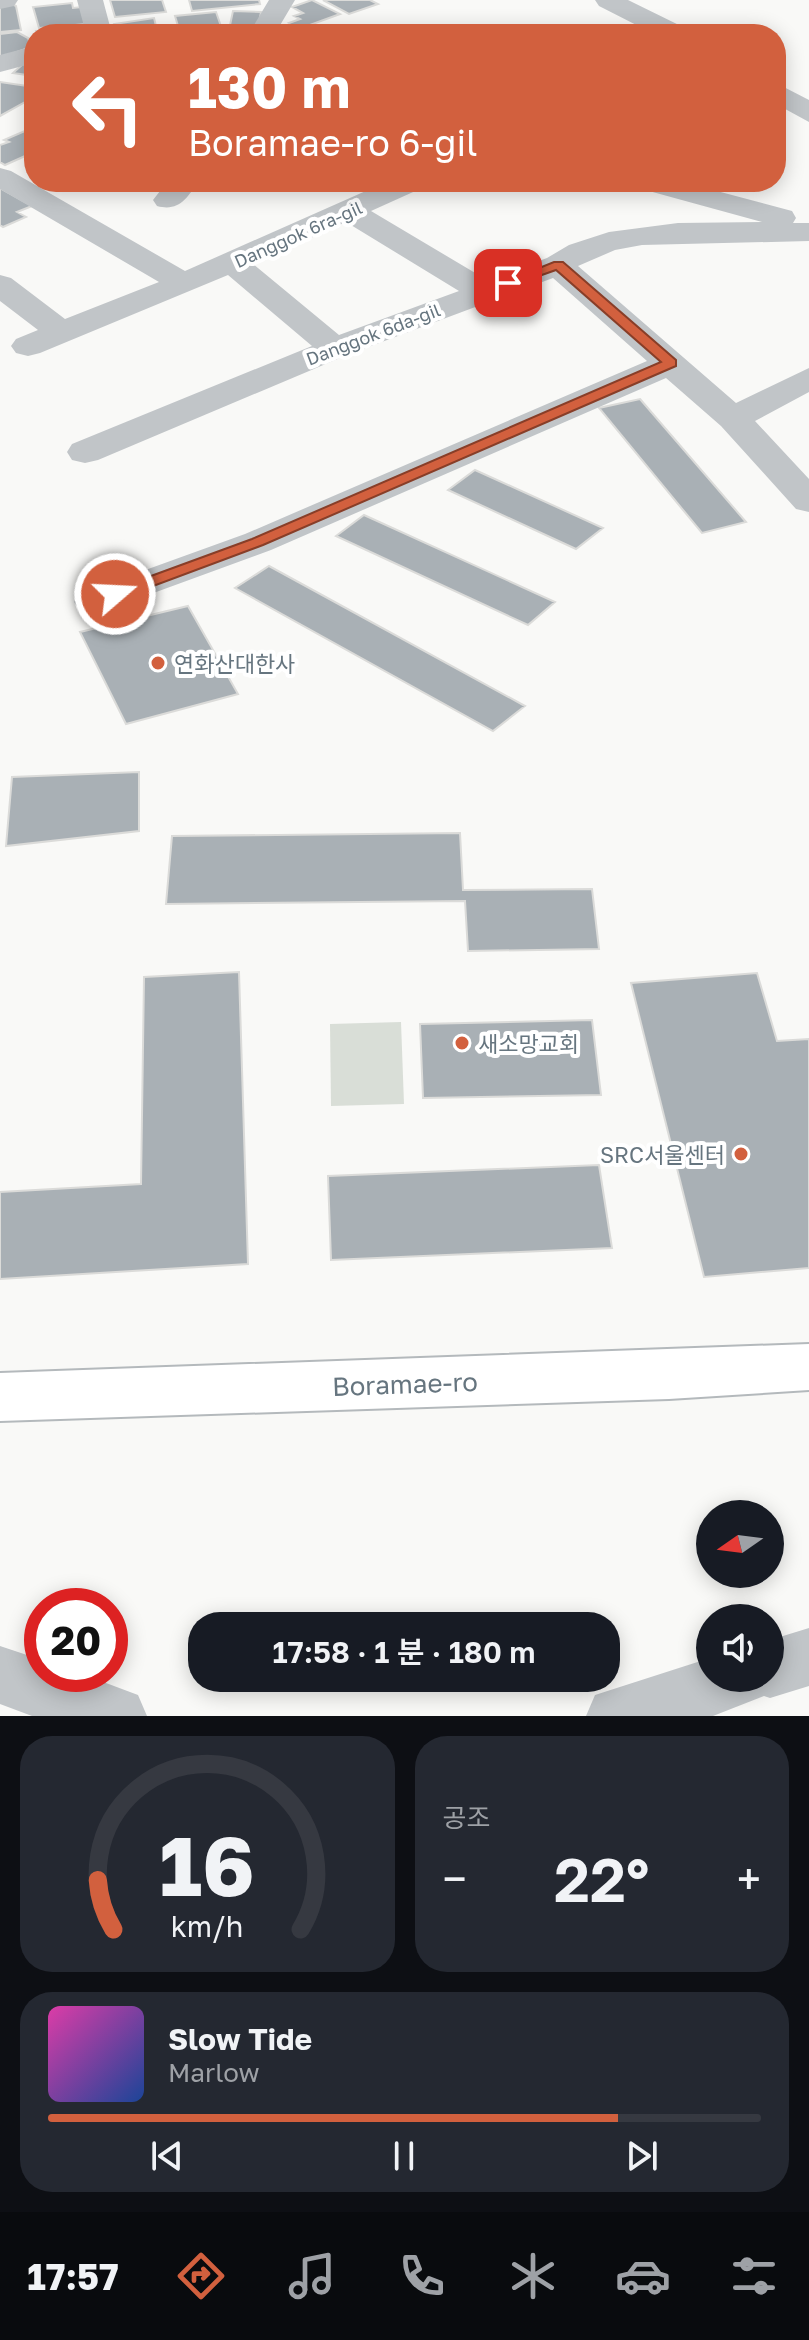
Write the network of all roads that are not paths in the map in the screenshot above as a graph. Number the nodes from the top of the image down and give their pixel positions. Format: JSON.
{"nodes":[{"id":1,"x":90,"y":0,"type":"edge"},
{"id":2,"x":283,"y":0,"type":"edge"},
{"id":3,"x":608,"y":0,"type":"edge"},
{"id":4,"x":96,"y":24,"type":"edge"},
{"id":5,"x":268,"y":24,"type":"edge"},
{"id":6,"x":655,"y":24,"type":"edge"},
{"id":7,"x":24,"y":57,"type":"edge"},
{"id":8,"x":0,"y":64,"type":"edge"},
{"id":9,"x":786,"y":98,"type":"edge"},
{"id":10,"x":809,"y":113,"type":"edge"},
{"id":11,"x":0,"y":177,"type":"edge"},
{"id":12,"x":24,"y":191,"type":"edge"},
{"id":13,"x":26,"y":192,"type":"edge"},
{"id":14,"x":391,"y":192,"type":"edge"},
{"id":15,"x":686,"y":192,"type":"edge"},
{"id":16,"x":350,"y":212,"type":"junction"},
{"id":17,"x":809,"y":225,"type":"edge"},
{"id":18,"x":809,"y":232,"type":"edge"},
{"id":19,"x":232,"y":263,"type":"junction"},
{"id":20,"x":558,"y":265,"type":"junction"},
{"id":21,"x":184,"y":283,"type":"junction"},
{"id":22,"x":0,"y":285,"type":"edge"},
{"id":23,"x":484,"y":292,"type":"junction"},
{"id":24,"x":62,"y":333,"type":"junction"},
{"id":25,"x":28,"y":346,"type":"dead end"},
{"id":26,"x":335,"y":348,"type":"junction"},
{"id":27,"x":671,"y":363,"type":"junction"},
{"id":28,"x":809,"y":378,"type":"edge"},
{"id":29,"x":733,"y":419,"type":"junction"},
{"id":30,"x":85,"y":452,"type":"dead end"},
{"id":31,"x":809,"y":501,"type":"edge"},
{"id":32,"x":93,"y":602,"type":"dead end"},
{"id":33,"x":809,"y":1367,"type":"edge"},
{"id":34,"x":0,"y":1397,"type":"edge"},
{"id":35,"x":809,"y":1657,"type":"edge"},
{"id":36,"x":784,"y":1665,"type":"edge"},
{"id":37,"x":0,"y":1675,"type":"edge"},
{"id":38,"x":696,"y":1692,"type":"edge"},
{"id":39,"x":116,"y":1716,"type":"edge"},
{"id":40,"x":617,"y":1716,"type":"edge"}],
"edges":[{"from":1,"to":4,"type":"street"},
{"from":2,"to":5,"type":"street"},
{"from":3,"to":6,"type":"street"},
{"from":7,"to":8,"type":"street"},
{"from":9,"to":10,"type":"street"},
{"from":11,"to":12,"type":"street"},
{"from":13,"to":21,"type":"street"},
{"from":14,"to":16,"type":"street","name":"Danggok 6ra-gil"},
{"from":15,"to":17,"type":"street"},
{"from":16,"to":19,"type":"street","name":"Danggok 6ra-gil"},
{"from":16,"to":23,"type":"street"},
{"from":18,"to":20,"type":"street","name":"Danggok 6da-gil"},
{"from":19,"to":21,"type":"street","name":"Danggok 6ra-gil"},
{"from":19,"to":26,"type":"street"},
{"from":20,"to":23,"type":"street","name":"Danggok 6da-gil"},
{"from":20,"to":27,"type":"street"},
{"from":21,"to":24,"type":"street","name":"Danggok 6ra-gil"},
{"from":22,"to":24,"type":"street"},
{"from":23,"to":26,"type":"street","name":"Danggok 6da-gil"},
{"from":24,"to":25,"type":"street","name":"Danggok 6ra-gil"},
{"from":26,"to":30,"type":"street","name":"Danggok 6da-gil"},
{"from":27,"to":29,"type":"street"},
{"from":27,"to":32,"type":"street"},
{"from":28,"to":29,"type":"street"},
{"from":29,"to":31,"type":"street"},
{"from":33,"to":34,"type":"main road","name":"Boramae-ro"},
{"from":35,"to":36,"type":"street"},
{"from":37,"to":39,"type":"street"},
{"from":38,"to":40,"type":"street"}]}
